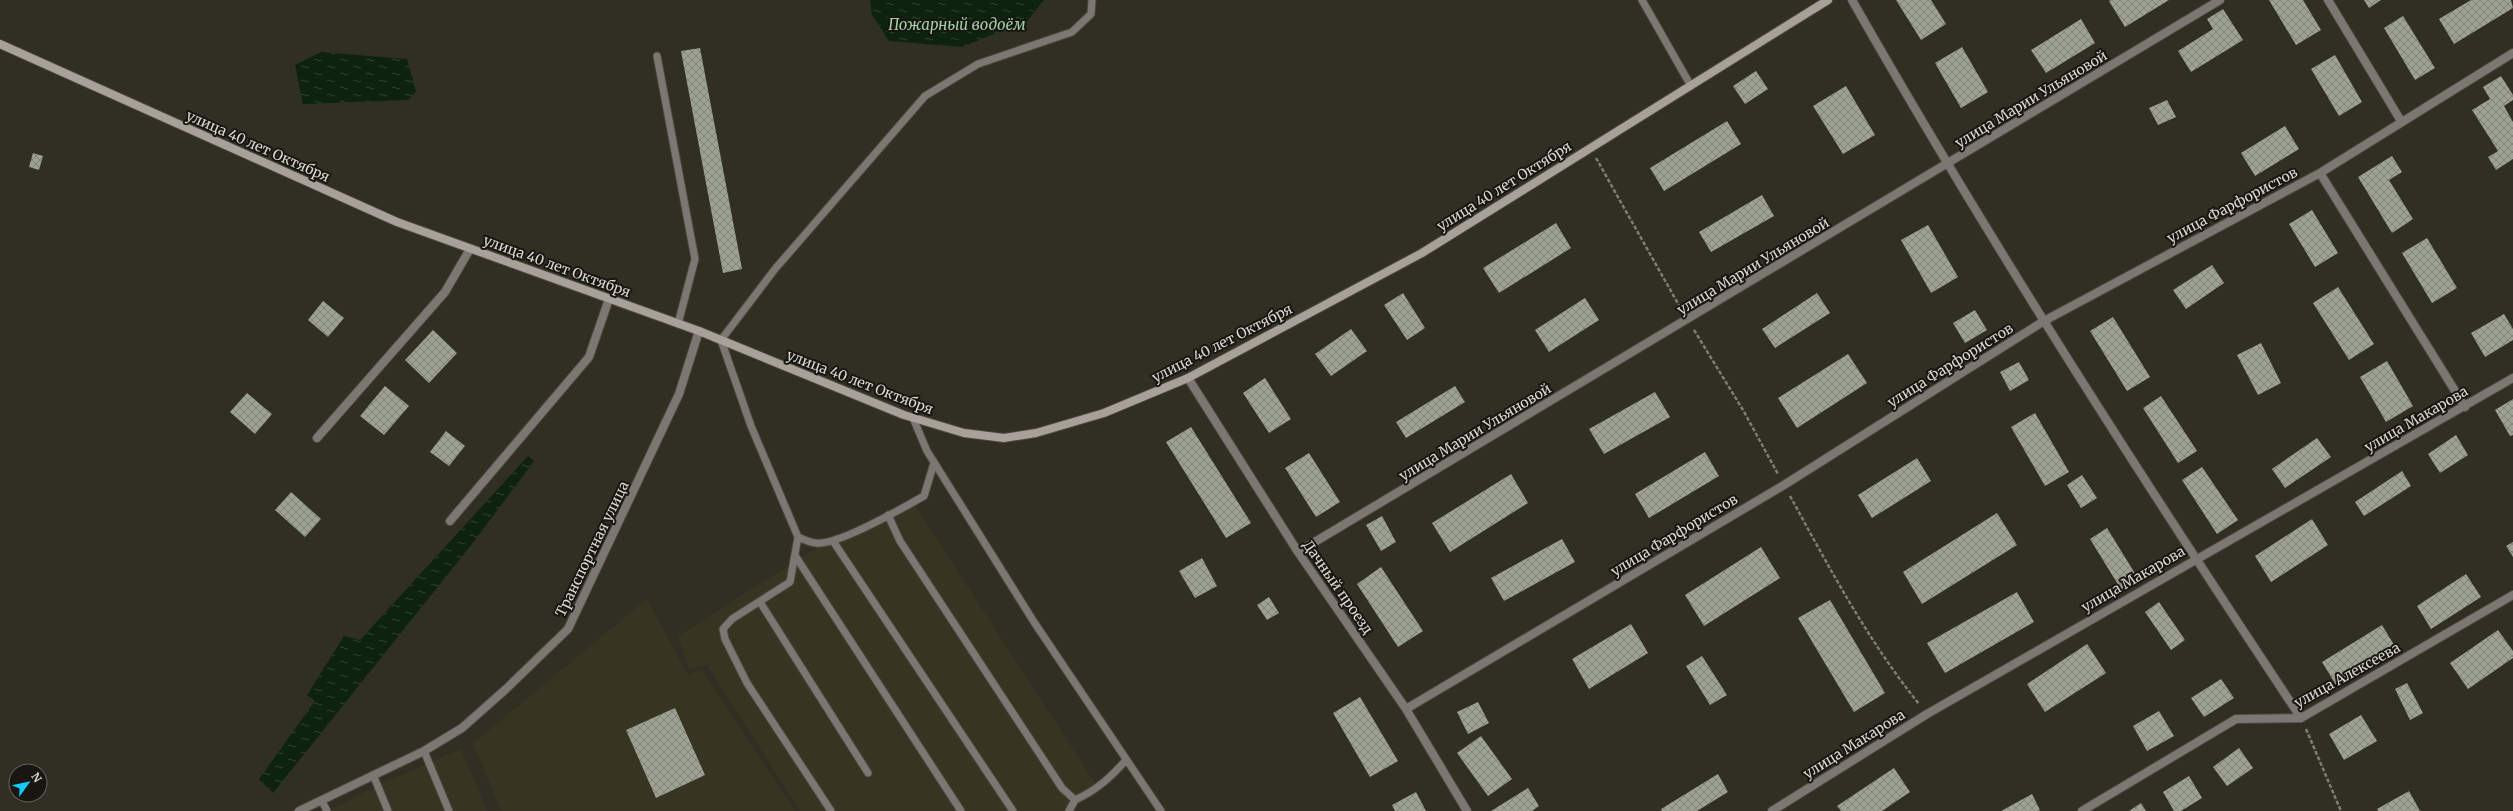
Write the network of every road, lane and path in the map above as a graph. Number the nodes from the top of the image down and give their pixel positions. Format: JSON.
{"nodes":[{"id":1,"x":1092,"y":0,"type":"edge"},
{"id":2,"x":1642,"y":0,"type":"edge"},
{"id":3,"x":1828,"y":0,"type":"edge"},
{"id":4,"x":1852,"y":0,"type":"edge"},
{"id":5,"x":2220,"y":0,"type":"edge"},
{"id":6,"x":2328,"y":0,"type":"edge"},
{"id":7,"x":0,"y":44,"type":"edge"},
{"id":8,"x":2513,"y":53,"type":"edge"},
{"id":9,"x":657,"y":56,"type":"dead end"},
{"id":10,"x":1691,"y":86,"type":"junction"},
{"id":11,"x":2401,"y":121,"type":"junction"},
{"id":12,"x":1590,"y":148,"type":"junction"},
{"id":13,"x":1948,"y":164,"type":"junction"},
{"id":14,"x":2320,"y":173,"type":"junction"},
{"id":15,"x":470,"y":249,"type":"junction"},
{"id":16,"x":609,"y":299,"type":"junction"},
{"id":17,"x":1688,"y":320,"type":"junction"},
{"id":18,"x":2044,"y":322,"type":"junction"},
{"id":19,"x":678,"y":324,"type":"junction"},
{"id":20,"x":699,"y":332,"type":"junction"},
{"id":21,"x":721,"y":340,"type":"junction"},
{"id":22,"x":1188,"y":378,"type":"junction"},
{"id":23,"x":2513,"y":378,"type":"edge"},
{"id":24,"x":2465,"y":407,"type":"junction"},
{"id":25,"x":913,"y":418,"type":"junction"},
{"id":26,"x":317,"y":438,"type":"dead end"},
{"id":27,"x":934,"y":463,"type":"junction"},
{"id":28,"x":1784,"y":484,"type":"junction"},
{"id":29,"x":888,"y":515,"type":"junction"},
{"id":30,"x":450,"y":521,"type":"dead end"},
{"id":31,"x":798,"y":536,"type":"junction"},
{"id":32,"x":833,"y":541,"type":"junction"},
{"id":33,"x":1298,"y":552,"type":"junction"},
{"id":34,"x":796,"y":557,"type":"junction"},
{"id":35,"x":2195,"y":558,"type":"junction"},
{"id":36,"x":2513,"y":595,"type":"edge"},
{"id":37,"x":760,"y":602,"type":"junction"},
{"id":38,"x":1406,"y":709,"type":"junction"},
{"id":39,"x":1927,"y":714,"type":"junction"},
{"id":40,"x":2301,"y":718,"type":"junction"},
{"id":41,"x":424,"y":752,"type":"junction"},
{"id":42,"x":1126,"y":760,"type":"junction"},
{"id":43,"x":868,"y":773,"type":"dead end"},
{"id":44,"x":374,"y":777,"type":"junction"},
{"id":45,"x":1076,"y":800,"type":"junction"},
{"id":46,"x":322,"y":801,"type":"junction"},
{"id":47,"x":299,"y":811,"type":"edge"},
{"id":48,"x":327,"y":811,"type":"edge"},
{"id":49,"x":388,"y":811,"type":"edge"},
{"id":50,"x":450,"y":811,"type":"edge"},
{"id":51,"x":831,"y":811,"type":"edge"},
{"id":52,"x":961,"y":811,"type":"edge"},
{"id":53,"x":1013,"y":811,"type":"edge"},
{"id":54,"x":1069,"y":811,"type":"edge"},
{"id":55,"x":1160,"y":811,"type":"edge"},
{"id":56,"x":1467,"y":811,"type":"edge"},
{"id":57,"x":1772,"y":811,"type":"edge"},
{"id":58,"x":2082,"y":811,"type":"edge"},
{"id":59,"x":2341,"y":811,"type":"edge"}],
"edges":[{"from":1,"to":21,"type":"lane"},
{"from":2,"to":10,"type":"lane"},
{"from":3,"to":10,"type":"street","name":"улица 40 лет Октября"},
{"from":4,"to":13,"type":"street"},
{"from":5,"to":13,"type":"street","name":"улица Марии Ульяновой"},
{"from":6,"to":11,"type":"street"},
{"from":7,"to":15,"type":"street","name":"улица 40 лет Октября"},
{"from":8,"to":11,"type":"street","name":"улица Фарфористов"},
{"from":9,"to":19,"type":"lane"},
{"from":10,"to":12,"type":"street","name":"улица 40 лет Октября"},
{"from":11,"to":14,"type":"street","name":"улица Фарфористов"},
{"from":12,"to":17,"type":"path"},
{"from":12,"to":22,"type":"street","name":"улица 40 лет Октября"},
{"from":13,"to":17,"type":"street","name":"улица Марии Ульяновой"},
{"from":13,"to":18,"type":"street"},
{"from":14,"to":18,"type":"street","name":"улица Фарфористов"},
{"from":14,"to":24,"type":"street"},
{"from":15,"to":16,"type":"street","name":"улица 40 лет Октября"},
{"from":15,"to":26,"type":"street"},
{"from":16,"to":19,"type":"street","name":"улица 40 лет Октября"},
{"from":16,"to":30,"type":"street"},
{"from":17,"to":28,"type":"path"},
{"from":17,"to":33,"type":"street","name":"улица Марии Ульяновой"},
{"from":18,"to":28,"type":"street","name":"улица Фарфористов"},
{"from":18,"to":35,"type":"street"},
{"from":19,"to":20,"type":"street","name":"улица 40 лет Октября"},
{"from":20,"to":21,"type":"street","name":"улица 40 лет Октября"},
{"from":20,"to":41,"type":"street","name":"Транспортная улица"},
{"from":21,"to":25,"type":"street","name":"улица 40 лет Октября"},
{"from":21,"to":31,"type":"lane"},
{"from":22,"to":25,"type":"street","name":"улица 40 лет Октября"},
{"from":22,"to":33,"type":"street","name":"Дачный проезд"},
{"from":23,"to":24,"type":"street","name":"улица Макарова"},
{"from":24,"to":35,"type":"street","name":"улица Макарова"},
{"from":25,"to":27,"type":"lane"},
{"from":27,"to":29,"type":"lane"},
{"from":27,"to":42,"type":"lane"},
{"from":28,"to":38,"type":"street","name":"улица Фарфористов"},
{"from":28,"to":39,"type":"path"},
{"from":29,"to":32,"type":"lane"},
{"from":29,"to":45,"type":"lane"},
{"from":31,"to":32,"type":"lane"},
{"from":31,"to":34,"type":"lane"},
{"from":32,"to":53,"type":"lane"},
{"from":33,"to":38,"type":"street","name":"Дачный проезд"},
{"from":34,"to":37,"type":"lane"},
{"from":34,"to":52,"type":"lane"},
{"from":35,"to":39,"type":"street","name":"улица Макарова"},
{"from":35,"to":40,"type":"street"},
{"from":36,"to":40,"type":"street","name":"улица Алексеева"},
{"from":37,"to":43,"type":"lane"},
{"from":37,"to":51,"type":"lane"},
{"from":38,"to":56,"type":"street","name":"Дачный проезд"},
{"from":39,"to":57,"type":"street","name":"улица Макарова"},
{"from":40,"to":58,"type":"street","name":"улица Алексеева"},
{"from":40,"to":59,"type":"path"},
{"from":41,"to":44,"type":"street","name":"Транспортная улица"},
{"from":41,"to":50,"type":"lane"},
{"from":42,"to":45,"type":"lane"},
{"from":42,"to":55,"type":"lane"},
{"from":44,"to":46,"type":"street","name":"Транспортная улица"},
{"from":44,"to":49,"type":"lane"},
{"from":45,"to":54,"type":"lane"},
{"from":46,"to":47,"type":"street","name":"Транспортная улица"},
{"from":46,"to":48,"type":"lane"}]}
